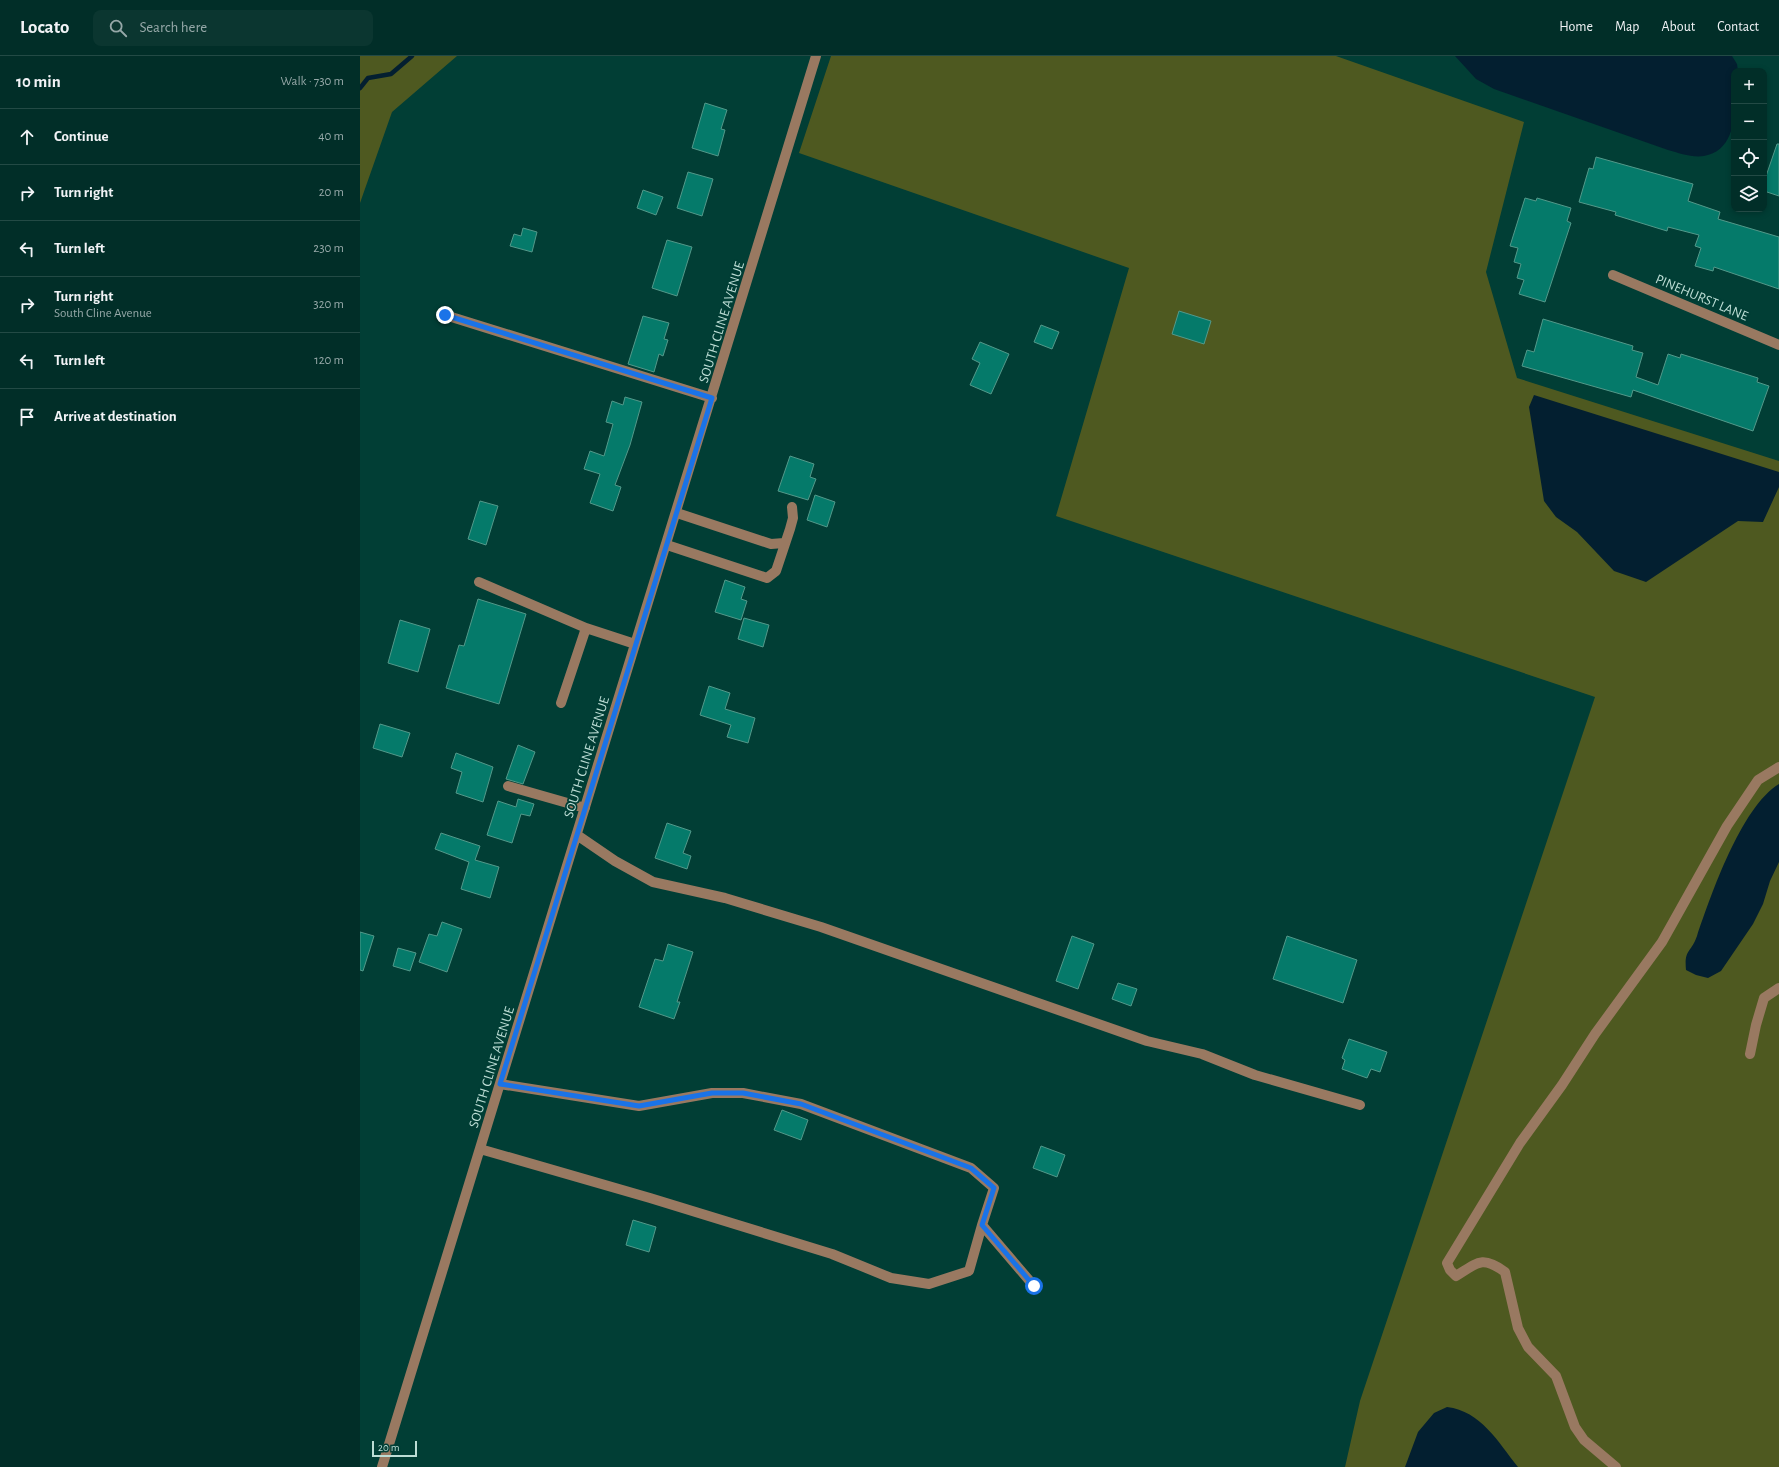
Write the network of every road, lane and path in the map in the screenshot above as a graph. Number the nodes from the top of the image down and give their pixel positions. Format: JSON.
{"nodes":[{"id":1,"x":816,"y":56,"type":"edge"},
{"id":2,"x":1613,"y":275,"type":"dead end"},
{"id":3,"x":445,"y":315,"type":"dead end"},
{"id":4,"x":1779,"y":345,"type":"edge"},
{"id":5,"x":712,"y":398,"type":"junction"},
{"id":6,"x":792,"y":508,"type":"dead end"},
{"id":7,"x":677,"y":513,"type":"junction"},
{"id":8,"x":784,"y":543,"type":"junction"},
{"id":9,"x":667,"y":545,"type":"junction"},
{"id":10,"x":479,"y":582,"type":"dead end"},
{"id":11,"x":586,"y":628,"type":"junction"},
{"id":12,"x":635,"y":644,"type":"junction"},
{"id":13,"x":561,"y":703,"type":"dead end"},
{"id":14,"x":1779,"y":767,"type":"edge"},
{"id":15,"x":508,"y":786,"type":"dead end"},
{"id":16,"x":585,"y":808,"type":"junction"},
{"id":17,"x":577,"y":835,"type":"junction"},
{"id":18,"x":1779,"y":988,"type":"edge"},
{"id":19,"x":1750,"y":1054,"type":"dead end"},
{"id":20,"x":500,"y":1084,"type":"junction"},
{"id":21,"x":1360,"y":1105,"type":"dead end"},
{"id":22,"x":480,"y":1149,"type":"junction"},
{"id":23,"x":982,"y":1225,"type":"junction"},
{"id":24,"x":1034,"y":1286,"type":"dead end"},
{"id":25,"x":382,"y":1467,"type":"edge"},
{"id":26,"x":1616,"y":1467,"type":"edge"}],
"edges":[{"from":1,"to":5,"type":"street","name":"SOUTH CLINE AVENUE"},
{"from":2,"to":4,"type":"street","name":"PINEHURST LANE"},
{"from":3,"to":5,"type":"street"},
{"from":5,"to":7,"type":"street","name":"SOUTH CLINE AVENUE"},
{"from":6,"to":8,"type":"street"},
{"from":7,"to":8,"type":"street"},
{"from":7,"to":9,"type":"street","name":"SOUTH CLINE AVENUE"},
{"from":8,"to":9,"type":"street"},
{"from":9,"to":12,"type":"street","name":"SOUTH CLINE AVENUE"},
{"from":10,"to":11,"type":"street"},
{"from":11,"to":12,"type":"street"},
{"from":11,"to":13,"type":"street"},
{"from":12,"to":16,"type":"street","name":"SOUTH CLINE AVENUE"},
{"from":14,"to":26,"type":"street"},
{"from":15,"to":16,"type":"street"},
{"from":16,"to":17,"type":"street","name":"SOUTH CLINE AVENUE"},
{"from":17,"to":20,"type":"street","name":"SOUTH CLINE AVENUE"},
{"from":17,"to":21,"type":"street"},
{"from":18,"to":19,"type":"street"},
{"from":20,"to":22,"type":"street","name":"SOUTH CLINE AVENUE"},
{"from":20,"to":23,"type":"street"},
{"from":22,"to":23,"type":"street"},
{"from":22,"to":25,"type":"street","name":"SOUTH CLINE AVENUE"},
{"from":23,"to":24,"type":"street"}]}
